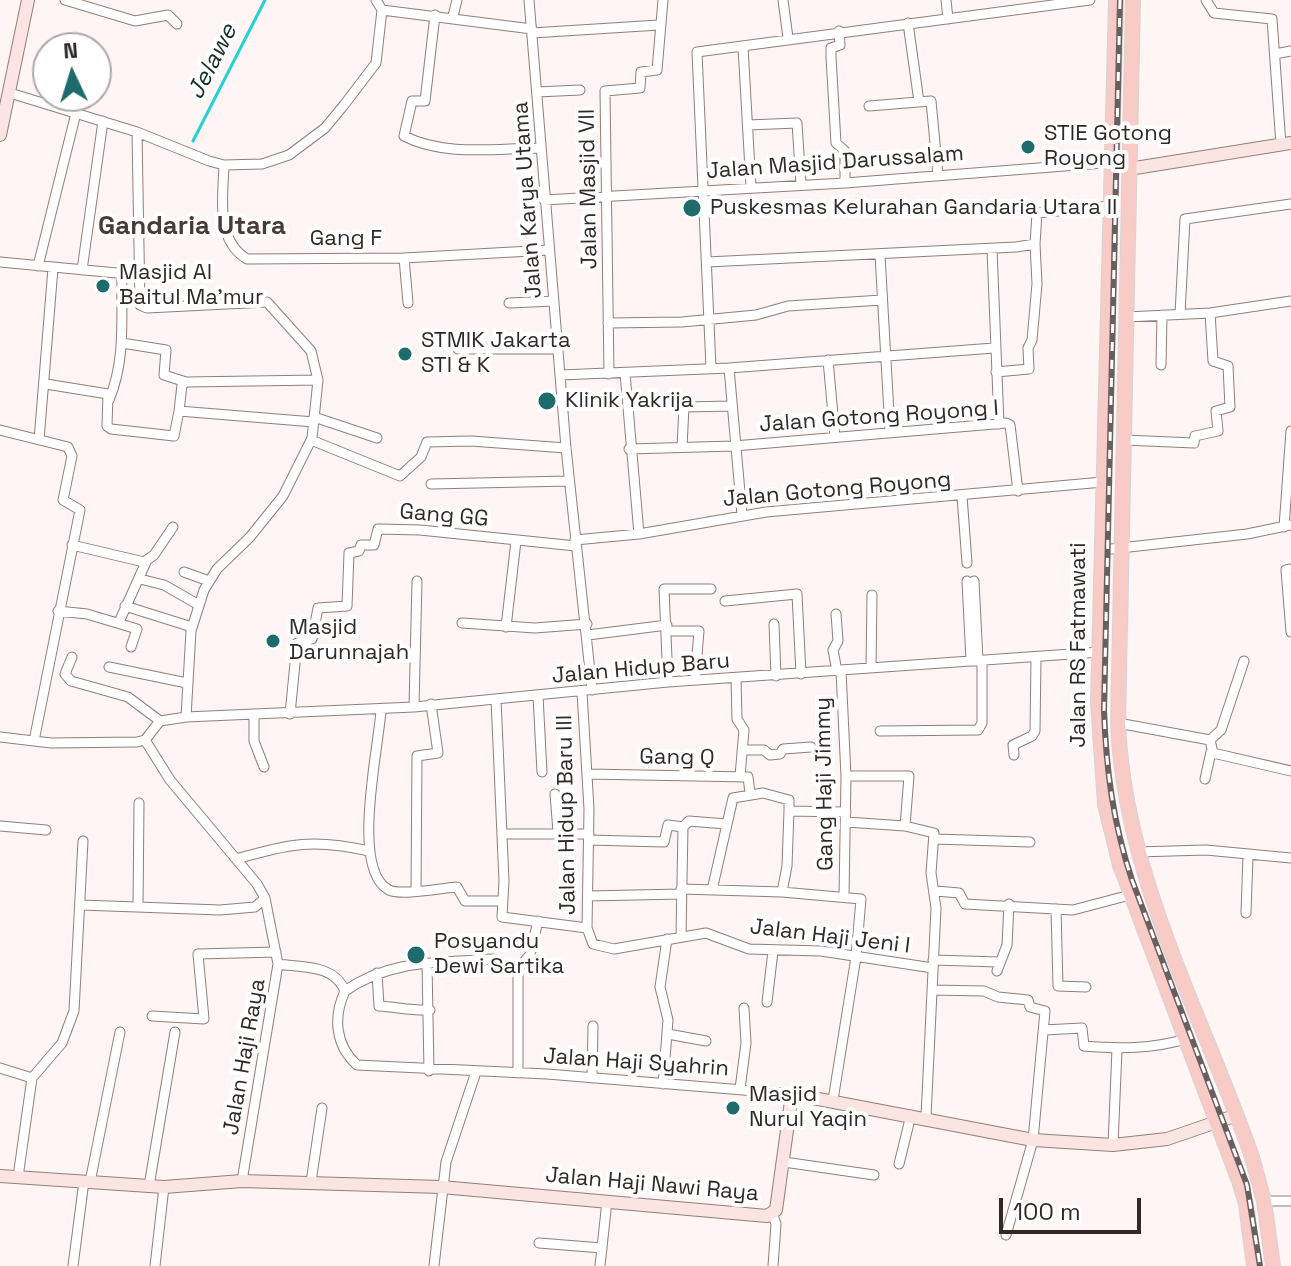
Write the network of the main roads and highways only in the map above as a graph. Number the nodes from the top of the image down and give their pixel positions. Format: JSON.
{"nodes":[{"id":1,"x":1116,"y":0,"type":"edge"},
{"id":2,"x":1133,"y":0,"type":"edge"},
{"id":3,"x":1254,"y":1266,"type":"edge"},
{"id":4,"x":1273,"y":1266,"type":"edge"}],
"edges":[{"from":1,"to":3,"type":"main road","name":"Jalan RS Fatmawati"},
{"from":2,"to":4,"type":"main road","name":"Jalan RS Fatmawati"}]}
